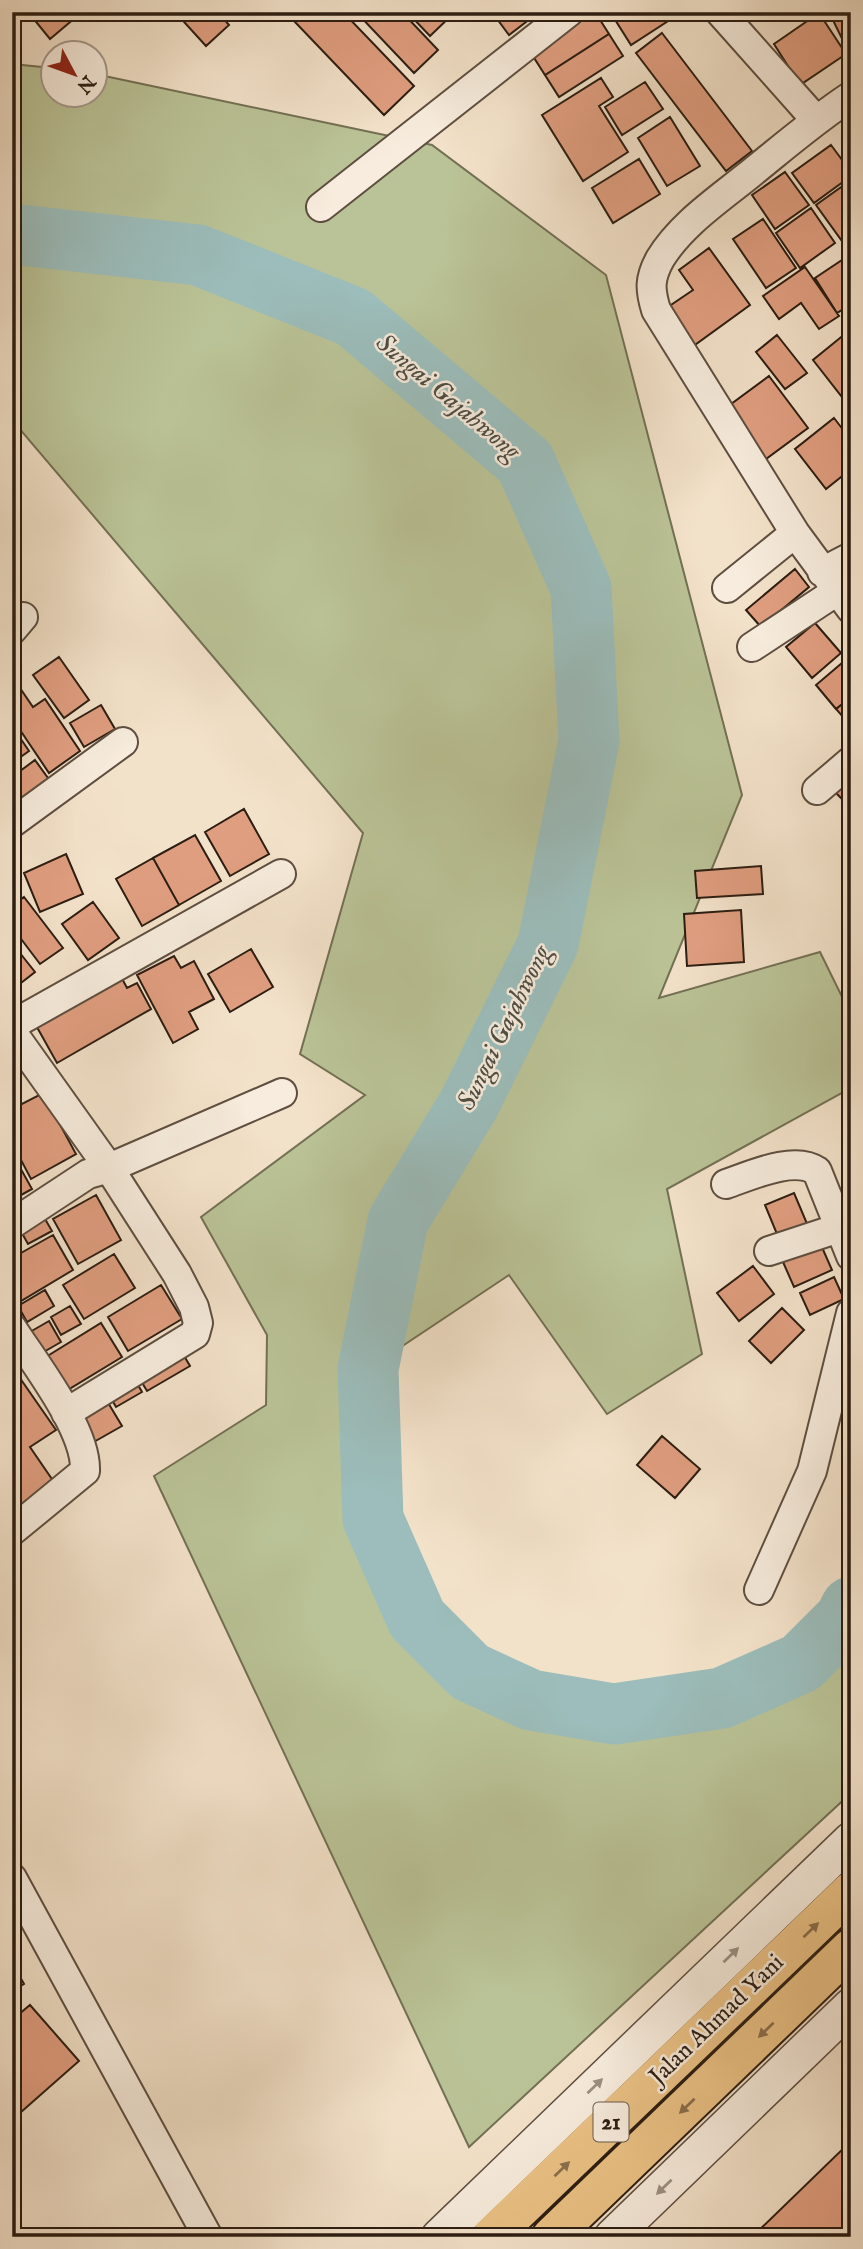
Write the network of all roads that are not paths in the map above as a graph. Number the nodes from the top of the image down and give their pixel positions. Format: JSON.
{"nodes":[{"id":1,"x":569,"y":12,"type":"edge"},
{"id":2,"x":720,"y":12,"type":"edge"},
{"id":3,"x":851,"y":96,"type":"edge"},
{"id":4,"x":816,"y":120,"type":"junction"},
{"id":5,"x":321,"y":207,"type":"dead end"},
{"id":6,"x":795,"y":533,"type":"junction"},
{"id":7,"x":851,"y":557,"type":"edge"},
{"id":8,"x":727,"y":588,"type":"dead end"},
{"id":9,"x":836,"y":591,"type":"edge"},
{"id":10,"x":752,"y":647,"type":"dead end"},
{"id":11,"x":122,"y":742,"type":"dead end"},
{"id":12,"x":851,"y":761,"type":"edge"},
{"id":13,"x":817,"y":790,"type":"dead end"},
{"id":14,"x":12,"y":823,"type":"edge"},
{"id":15,"x":281,"y":874,"type":"dead end"},
{"id":16,"x":12,"y":1025,"type":"edge"},
{"id":17,"x":12,"y":1032,"type":"edge"},
{"id":18,"x":282,"y":1093,"type":"dead end"},
{"id":19,"x":109,"y":1168,"type":"junction"},
{"id":20,"x":726,"y":1184,"type":"dead end"},
{"id":21,"x":12,"y":1224,"type":"edge"},
{"id":22,"x":839,"y":1228,"type":"junction"},
{"id":23,"x":769,"y":1251,"type":"dead end"},
{"id":24,"x":851,"y":1256,"type":"edge"},
{"id":25,"x":851,"y":1313,"type":"edge"},
{"id":26,"x":13,"y":1333,"type":"edge"},
{"id":27,"x":66,"y":1413,"type":"junction"},
{"id":28,"x":12,"y":1531,"type":"edge"},
{"id":29,"x":760,"y":1590,"type":"dead end"},
{"id":30,"x":851,"y":1840,"type":"edge"},
{"id":31,"x":12,"y":1878,"type":"edge"},
{"id":32,"x":851,"y":1891,"type":"edge"},
{"id":33,"x":851,"y":1948,"type":"edge"},
{"id":34,"x":851,"y":2006,"type":"edge"},
{"id":35,"x":502,"y":2226,"type":"edge"},
{"id":36,"x":208,"y":2237,"type":"edge"},
{"id":37,"x":439,"y":2237,"type":"edge"},
{"id":38,"x":551,"y":2237,"type":"edge"},
{"id":39,"x":612,"y":2237,"type":"edge"}],
"edges":[{"from":1,"to":5,"type":"street"},
{"from":2,"to":4,"type":"street"},
{"from":3,"to":4,"type":"street"},
{"from":4,"to":6,"type":"street"},
{"from":6,"to":8,"type":"street"},
{"from":6,"to":9,"type":"street"},
{"from":7,"to":9,"type":"street"},
{"from":9,"to":10,"type":"street"},
{"from":11,"to":14,"type":"street"},
{"from":12,"to":13,"type":"street"},
{"from":15,"to":16,"type":"street"},
{"from":17,"to":19,"type":"street"},
{"from":18,"to":19,"type":"street"},
{"from":19,"to":21,"type":"street"},
{"from":19,"to":27,"type":"street"},
{"from":20,"to":22,"type":"street"},
{"from":22,"to":23,"type":"street"},
{"from":22,"to":24,"type":"street"},
{"from":25,"to":29,"type":"street"},
{"from":26,"to":27,"type":"street"},
{"from":27,"to":28,"type":"street"},
{"from":37,"to":30,"type":"street","one_way":true},
{"from":31,"to":36,"type":"street"},
{"from":35,"to":32,"type":"highway","name":"Jalan Ahmad Yani","number":"21","one_way":true},
{"from":33,"to":38,"type":"highway","name":"Jalan Ahmad Yani","number":"21","one_way":true},
{"from":34,"to":39,"type":"street","one_way":true}]}
